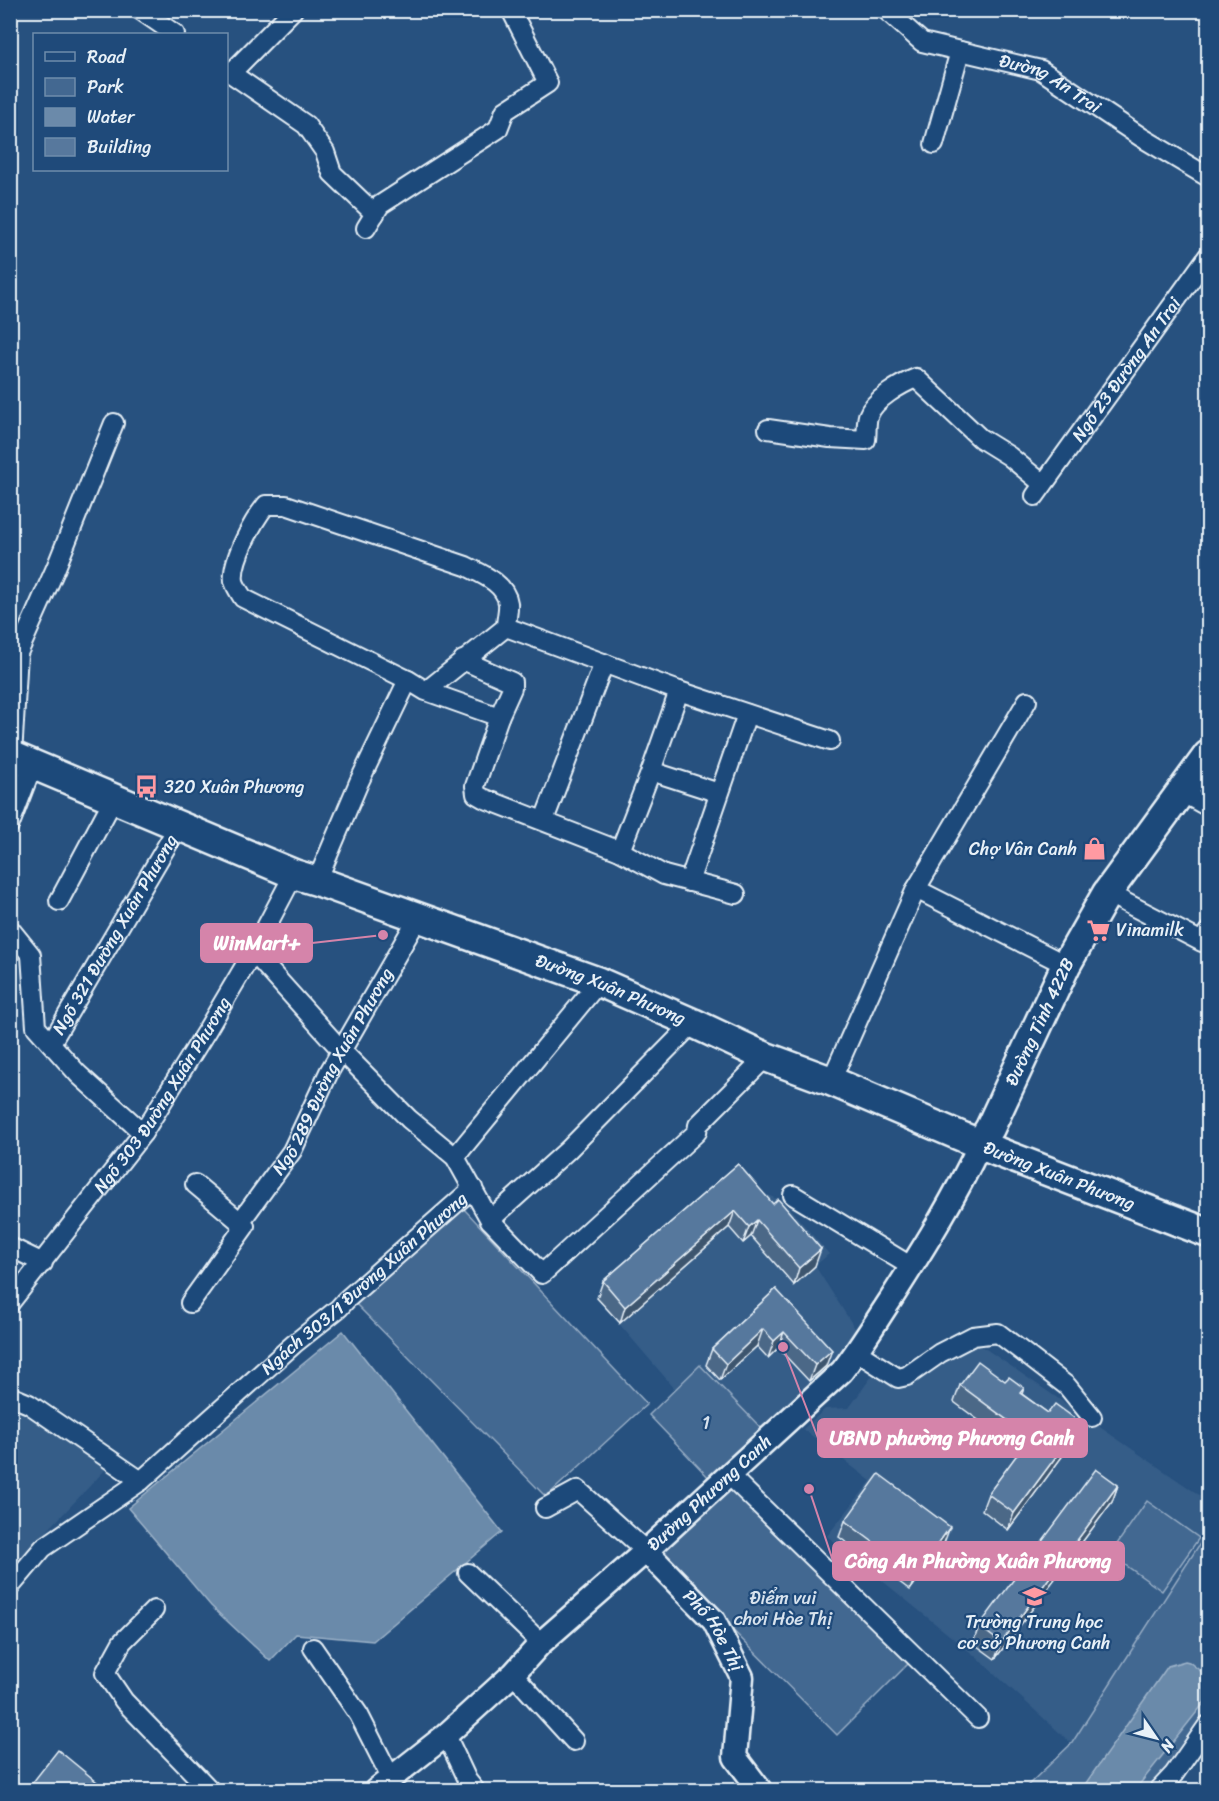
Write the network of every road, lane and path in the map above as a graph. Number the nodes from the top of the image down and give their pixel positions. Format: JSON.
{"nodes":[{"id":1,"x":140,"y":10,"type":"edge"},
{"id":2,"x":293,"y":10,"type":"edge"},
{"id":3,"x":511,"y":10,"type":"edge"},
{"id":4,"x":886,"y":10,"type":"edge"},
{"id":5,"x":174,"y":33,"type":"edge"},
{"id":6,"x":960,"y":51,"type":"junction"},
{"id":7,"x":229,"y":72,"type":"edge"},
{"id":8,"x":934,"y":144,"type":"dead end"},
{"id":9,"x":1209,"y":177,"type":"edge"},
{"id":10,"x":1209,"y":256,"type":"edge"},
{"id":11,"x":114,"y":423,"type":"dead end"},
{"id":12,"x":768,"y":429,"type":"dead end"},
{"id":13,"x":506,"y":627,"type":"junction"},
{"id":14,"x":463,"y":660,"type":"junction"},
{"id":15,"x":604,"y":663,"type":"junction"},
{"id":16,"x":408,"y":680,"type":"junction"},
{"id":17,"x":426,"y":691,"type":"junction"},
{"id":18,"x":679,"y":691,"type":"junction"},
{"id":19,"x":1027,"y":701,"type":"dead end"},
{"id":20,"x":747,"y":714,"type":"junction"},
{"id":21,"x":499,"y":717,"type":"junction"},
{"id":22,"x":830,"y":741,"type":"dead end"},
{"id":23,"x":1209,"y":755,"type":"edge"},
{"id":24,"x":18,"y":759,"type":"edge"},
{"id":25,"x":651,"y":771,"type":"junction"},
{"id":26,"x":1181,"y":792,"type":"junction"},
{"id":27,"x":718,"y":793,"type":"junction"},
{"id":28,"x":114,"y":798,"type":"junction"},
{"id":29,"x":1209,"y":807,"type":"edge"},
{"id":30,"x":544,"y":820,"type":"junction"},
{"id":31,"x":10,"y":824,"type":"edge"},
{"id":32,"x":179,"y":825,"type":"junction"},
{"id":33,"x":620,"y":851,"type":"junction"},
{"id":34,"x":305,"y":878,"type":"junction"},
{"id":35,"x":689,"y":882,"type":"junction"},
{"id":36,"x":916,"y":889,"type":"junction"},
{"id":37,"x":1107,"y":893,"type":"junction"},
{"id":38,"x":736,"y":894,"type":"dead end"},
{"id":39,"x":59,"y":901,"type":"dead end"},
{"id":40,"x":418,"y":918,"type":"junction"},
{"id":41,"x":10,"y":929,"type":"edge"},
{"id":42,"x":1206,"y":939,"type":"edge"},
{"id":43,"x":253,"y":952,"type":"junction"},
{"id":44,"x":1066,"y":965,"type":"junction"},
{"id":45,"x":599,"y":982,"type":"junction"},
{"id":46,"x":693,"y":1023,"type":"junction"},
{"id":47,"x":51,"y":1043,"type":"junction"},
{"id":48,"x":342,"y":1051,"type":"junction"},
{"id":49,"x":766,"y":1057,"type":"junction"},
{"id":50,"x":831,"y":1081,"type":"junction"},
{"id":51,"x":143,"y":1133,"type":"junction"},
{"id":52,"x":981,"y":1144,"type":"junction"},
{"id":53,"x":455,"y":1157,"type":"junction"},
{"id":54,"x":195,"y":1184,"type":"dead end"},
{"id":55,"x":473,"y":1188,"type":"junction"},
{"id":56,"x":793,"y":1194,"type":"dead end"},
{"id":57,"x":490,"y":1220,"type":"junction"},
{"id":58,"x":241,"y":1221,"type":"junction"},
{"id":59,"x":1209,"y":1233,"type":"edge"},
{"id":60,"x":10,"y":1247,"type":"edge"},
{"id":61,"x":43,"y":1263,"type":"junction"},
{"id":62,"x":912,"y":1267,"type":"junction"},
{"id":63,"x":10,"y":1303,"type":"edge"},
{"id":64,"x":190,"y":1303,"type":"dead end"},
{"id":65,"x":857,"y":1352,"type":"junction"},
{"id":66,"x":10,"y":1396,"type":"edge"},
{"id":67,"x":1092,"y":1417,"type":"dead end"},
{"id":68,"x":728,"y":1474,"type":"junction"},
{"id":69,"x":141,"y":1481,"type":"junction"},
{"id":70,"x":545,"y":1508,"type":"dead end"},
{"id":71,"x":646,"y":1551,"type":"junction"},
{"id":72,"x":468,"y":1573,"type":"dead end"},
{"id":73,"x":10,"y":1587,"type":"edge"},
{"id":74,"x":154,"y":1610,"type":"dead end"},
{"id":75,"x":541,"y":1643,"type":"junction"},
{"id":76,"x":313,"y":1648,"type":"dead end"},
{"id":77,"x":513,"y":1674,"type":"junction"},
{"id":78,"x":978,"y":1719,"type":"dead end"},
{"id":79,"x":1209,"y":1725,"type":"edge"},
{"id":80,"x":446,"y":1735,"type":"junction"},
{"id":81,"x":574,"y":1742,"type":"dead end"},
{"id":82,"x":383,"y":1784,"type":"edge"},
{"id":83,"x":210,"y":1791,"type":"edge"},
{"id":84,"x":475,"y":1791,"type":"edge"},
{"id":85,"x":760,"y":1791,"type":"edge"},
{"id":86,"x":1159,"y":1791,"type":"edge"}],
"edges":[{"from":1,"to":5,"type":"street"},
{"from":2,"to":7,"type":"street"},
{"from":3,"to":7,"type":"street"},
{"from":4,"to":6,"type":"street","name":"Đường An Trai"},
{"from":6,"to":8,"type":"street"},
{"from":6,"to":9,"type":"street","name":"Đường An Trai"},
{"from":10,"to":12,"type":"street","name":"Ngõ 23 Đường An Trai"},
{"from":11,"to":24,"type":"street"},
{"from":13,"to":14,"type":"street"},
{"from":13,"to":15,"type":"street"},
{"from":13,"to":16,"type":"street"},
{"from":14,"to":17,"type":"street"},
{"from":14,"to":21,"type":"street"},
{"from":15,"to":18,"type":"street"},
{"from":15,"to":30,"type":"street"},
{"from":16,"to":17,"type":"street"},
{"from":16,"to":34,"type":"street","name":"Ngõ 303 Đường Xuân Phương"},
{"from":17,"to":21,"type":"street"},
{"from":18,"to":20,"type":"street"},
{"from":18,"to":25,"type":"street"},
{"from":19,"to":36,"type":"street"},
{"from":20,"to":22,"type":"street"},
{"from":20,"to":27,"type":"street"},
{"from":21,"to":30,"type":"street"},
{"from":23,"to":26,"type":"main road","name":"Đường Tỉnh 422B"},
{"from":24,"to":28,"type":"main road","name":"Đường Xuân Phương"},
{"from":24,"to":31,"type":"street"},
{"from":25,"to":27,"type":"street"},
{"from":25,"to":33,"type":"street"},
{"from":26,"to":29,"type":"street"},
{"from":26,"to":37,"type":"main road","name":"Đường Tỉnh 422B"},
{"from":27,"to":35,"type":"street"},
{"from":28,"to":32,"type":"main road","name":"Đường Xuân Phương"},
{"from":28,"to":39,"type":"street"},
{"from":30,"to":33,"type":"street"},
{"from":32,"to":34,"type":"main road","name":"Đường Xuân Phương"},
{"from":32,"to":47,"type":"street","name":"Ngõ 321 Đường Xuân Phương"},
{"from":33,"to":35,"type":"street"},
{"from":34,"to":40,"type":"main road","name":"Đường Xuân Phương"},
{"from":34,"to":43,"type":"street","name":"Ngõ 303 Đường Xuân Phương"},
{"from":35,"to":38,"type":"street"},
{"from":36,"to":44,"type":"street"},
{"from":36,"to":50,"type":"street"},
{"from":37,"to":42,"type":"street"},
{"from":37,"to":44,"type":"main road","name":"Đường Tỉnh 422B"},
{"from":40,"to":45,"type":"main road","name":"Đường Xuân Phương"},
{"from":40,"to":48,"type":"street","name":"Ngõ 289 Đường Xuân Phương"},
{"from":41,"to":47,"type":"street"},
{"from":43,"to":48,"type":"street","name":"Ngách 303/1 Đường Xuân Phương"},
{"from":43,"to":51,"type":"street","name":"Ngõ 303 Đường Xuân Phương"},
{"from":44,"to":52,"type":"main road","name":"Đường Tỉnh 422B"},
{"from":45,"to":46,"type":"main road","name":"Đường Xuân Phương"},
{"from":45,"to":53,"type":"street"},
{"from":46,"to":49,"type":"main road","name":"Đường Xuân Phương"},
{"from":46,"to":57,"type":"street"},
{"from":47,"to":51,"type":"street"},
{"from":48,"to":53,"type":"street","name":"Ngách 303/1 Đường Xuân Phương"},
{"from":48,"to":58,"type":"street","name":"Ngõ 289 Đường Xuân Phương"},
{"from":49,"to":50,"type":"main road","name":"Đường Xuân Phương"},
{"from":49,"to":57,"type":"street"},
{"from":50,"to":52,"type":"main road","name":"Đường Xuân Phương"},
{"from":51,"to":61,"type":"street","name":"Ngõ 303 Đường Xuân Phương"},
{"from":52,"to":59,"type":"main road","name":"Đường Xuân Phương"},
{"from":52,"to":62,"type":"street","name":"Đường Phương Canh"},
{"from":53,"to":55,"type":"street","name":"Ngách 303/1 Đường Xuân Phương"},
{"from":54,"to":58,"type":"street"},
{"from":55,"to":57,"type":"street"},
{"from":55,"to":69,"type":"street","name":"Ngách 303/1 Đường Xuân Phương"},
{"from":56,"to":62,"type":"street"},
{"from":58,"to":64,"type":"street","name":"Ngõ 289 Đường Xuân Phương"},
{"from":60,"to":61,"type":"street"},
{"from":61,"to":63,"type":"street","name":"Ngõ 303 Đường Xuân Phương"},
{"from":62,"to":65,"type":"street","name":"Đường Phương Canh"},
{"from":65,"to":67,"type":"street"},
{"from":65,"to":68,"type":"street","name":"Đường Phương Canh"},
{"from":66,"to":69,"type":"street"},
{"from":68,"to":71,"type":"street","name":"Đường Phương Canh"},
{"from":68,"to":78,"type":"street"},
{"from":69,"to":73,"type":"street","name":"Ngách 303/1 Đường Xuân Phương"},
{"from":70,"to":71,"type":"street"},
{"from":71,"to":75,"type":"street","name":"Đường Phương Canh"},
{"from":71,"to":85,"type":"street","name":"Phố Hòe Thị"},
{"from":72,"to":75,"type":"street"},
{"from":74,"to":83,"type":"street"},
{"from":75,"to":77,"type":"street","name":"Đường Phương Canh"},
{"from":76,"to":82,"type":"street"},
{"from":77,"to":80,"type":"street","name":"Đường Phương Canh"},
{"from":77,"to":81,"type":"street"},
{"from":79,"to":86,"type":"street"},
{"from":80,"to":82,"type":"street","name":"Đường Phương Canh"},
{"from":80,"to":84,"type":"street"}]}
